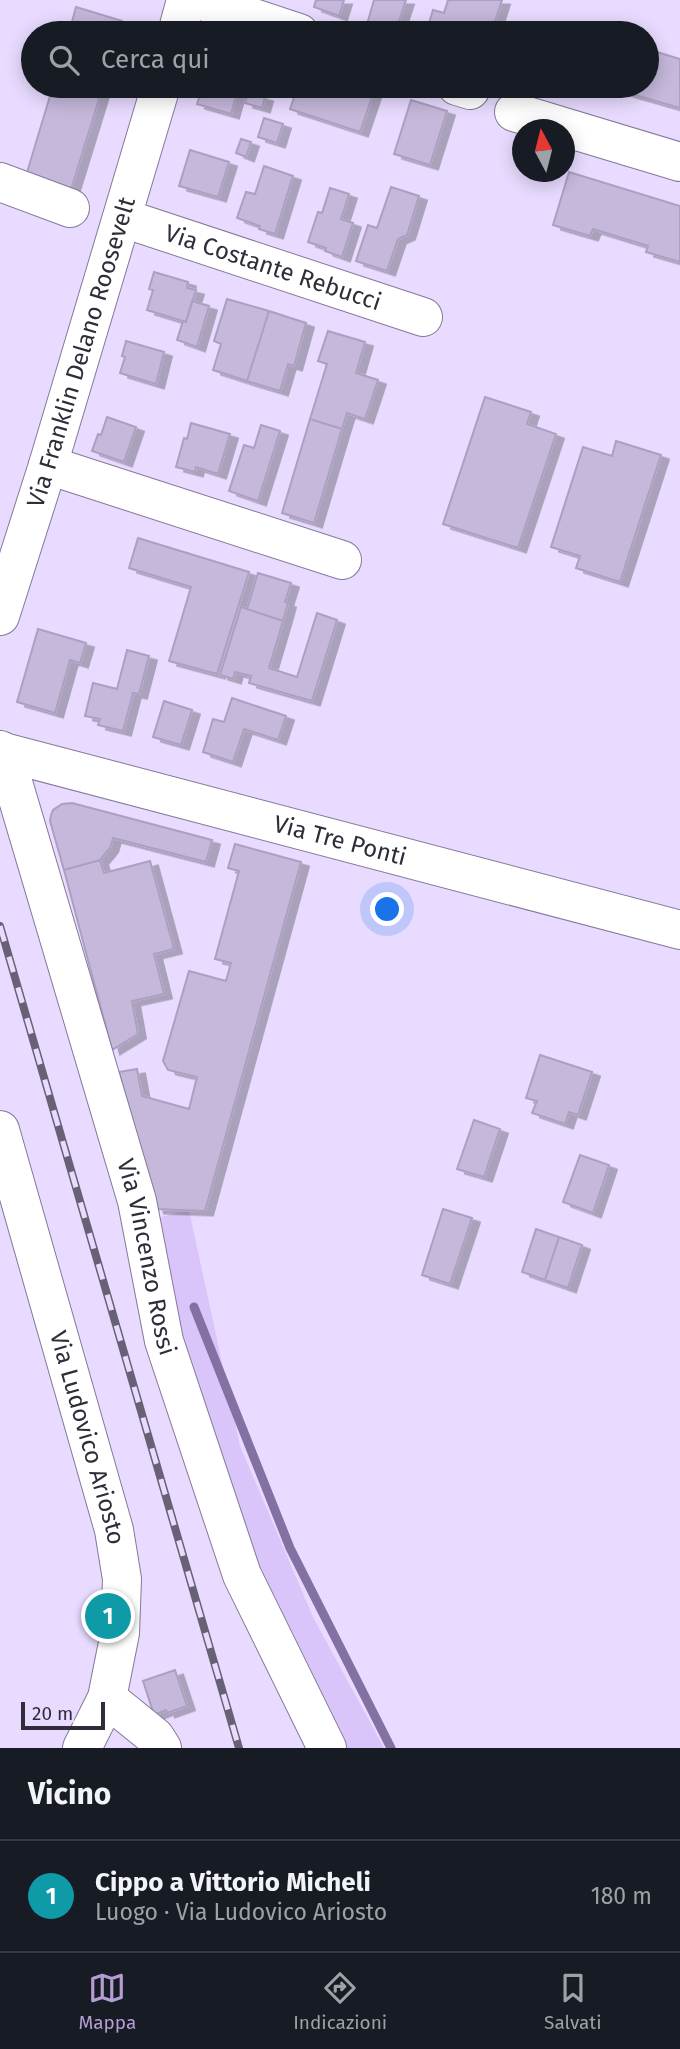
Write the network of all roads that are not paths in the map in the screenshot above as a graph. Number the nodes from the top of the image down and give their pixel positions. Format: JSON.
{"nodes":[{"id":1,"x":186,"y":0,"type":"edge"},
{"id":2,"x":199,"y":0,"type":"edge"},
{"id":3,"x":180,"y":21,"type":"edge"},
{"id":4,"x":263,"y":21,"type":"edge"},
{"id":5,"x":158,"y":98,"type":"edge"},
{"id":6,"x":514,"y":112,"type":"dead end"},
{"id":7,"x":680,"y":162,"type":"edge"},
{"id":8,"x":0,"y":182,"type":"edge"},
{"id":9,"x":70,"y":208,"type":"dead end"},
{"id":10,"x":123,"y":218,"type":"junction"},
{"id":11,"x":423,"y":317,"type":"dead end"},
{"id":12,"x":48,"y":465,"type":"junction"},
{"id":13,"x":342,"y":560,"type":"dead end"},
{"id":14,"x":0,"y":616,"type":"edge"},
{"id":15,"x":2,"y":751,"type":"edge"},
{"id":16,"x":680,"y":930,"type":"edge"},
{"id":17,"x":0,"y":1130,"type":"edge"},
{"id":18,"x":107,"y":1698,"type":"junction"},
{"id":19,"x":82,"y":1748,"type":"edge"},
{"id":20,"x":162,"y":1748,"type":"edge"},
{"id":21,"x":327,"y":1748,"type":"edge"}],
"edges":[{"from":1,"to":3,"type":"street"},
{"from":2,"to":4,"type":"street"},
{"from":5,"to":10,"type":"street","name":"Via Franklin Delano Roosevelt"},
{"from":6,"to":7,"type":"street"},
{"from":8,"to":9,"type":"street"},
{"from":10,"to":11,"type":"street","name":"Via Costante Rebucci"},
{"from":10,"to":12,"type":"street","name":"Via Franklin Delano Roosevelt"},
{"from":12,"to":13,"type":"street"},
{"from":12,"to":14,"type":"street","name":"Via Franklin Delano Roosevelt"},
{"from":15,"to":16,"type":"street","name":"Via Tre Ponti"},
{"from":15,"to":21,"type":"street","name":"Via Vincenzo Rossi"},
{"from":17,"to":18,"type":"street","name":"Via Ludovico Ariosto"},
{"from":18,"to":19,"type":"street","name":"Via Ludovico Ariosto"},
{"from":18,"to":20,"type":"street"}]}
